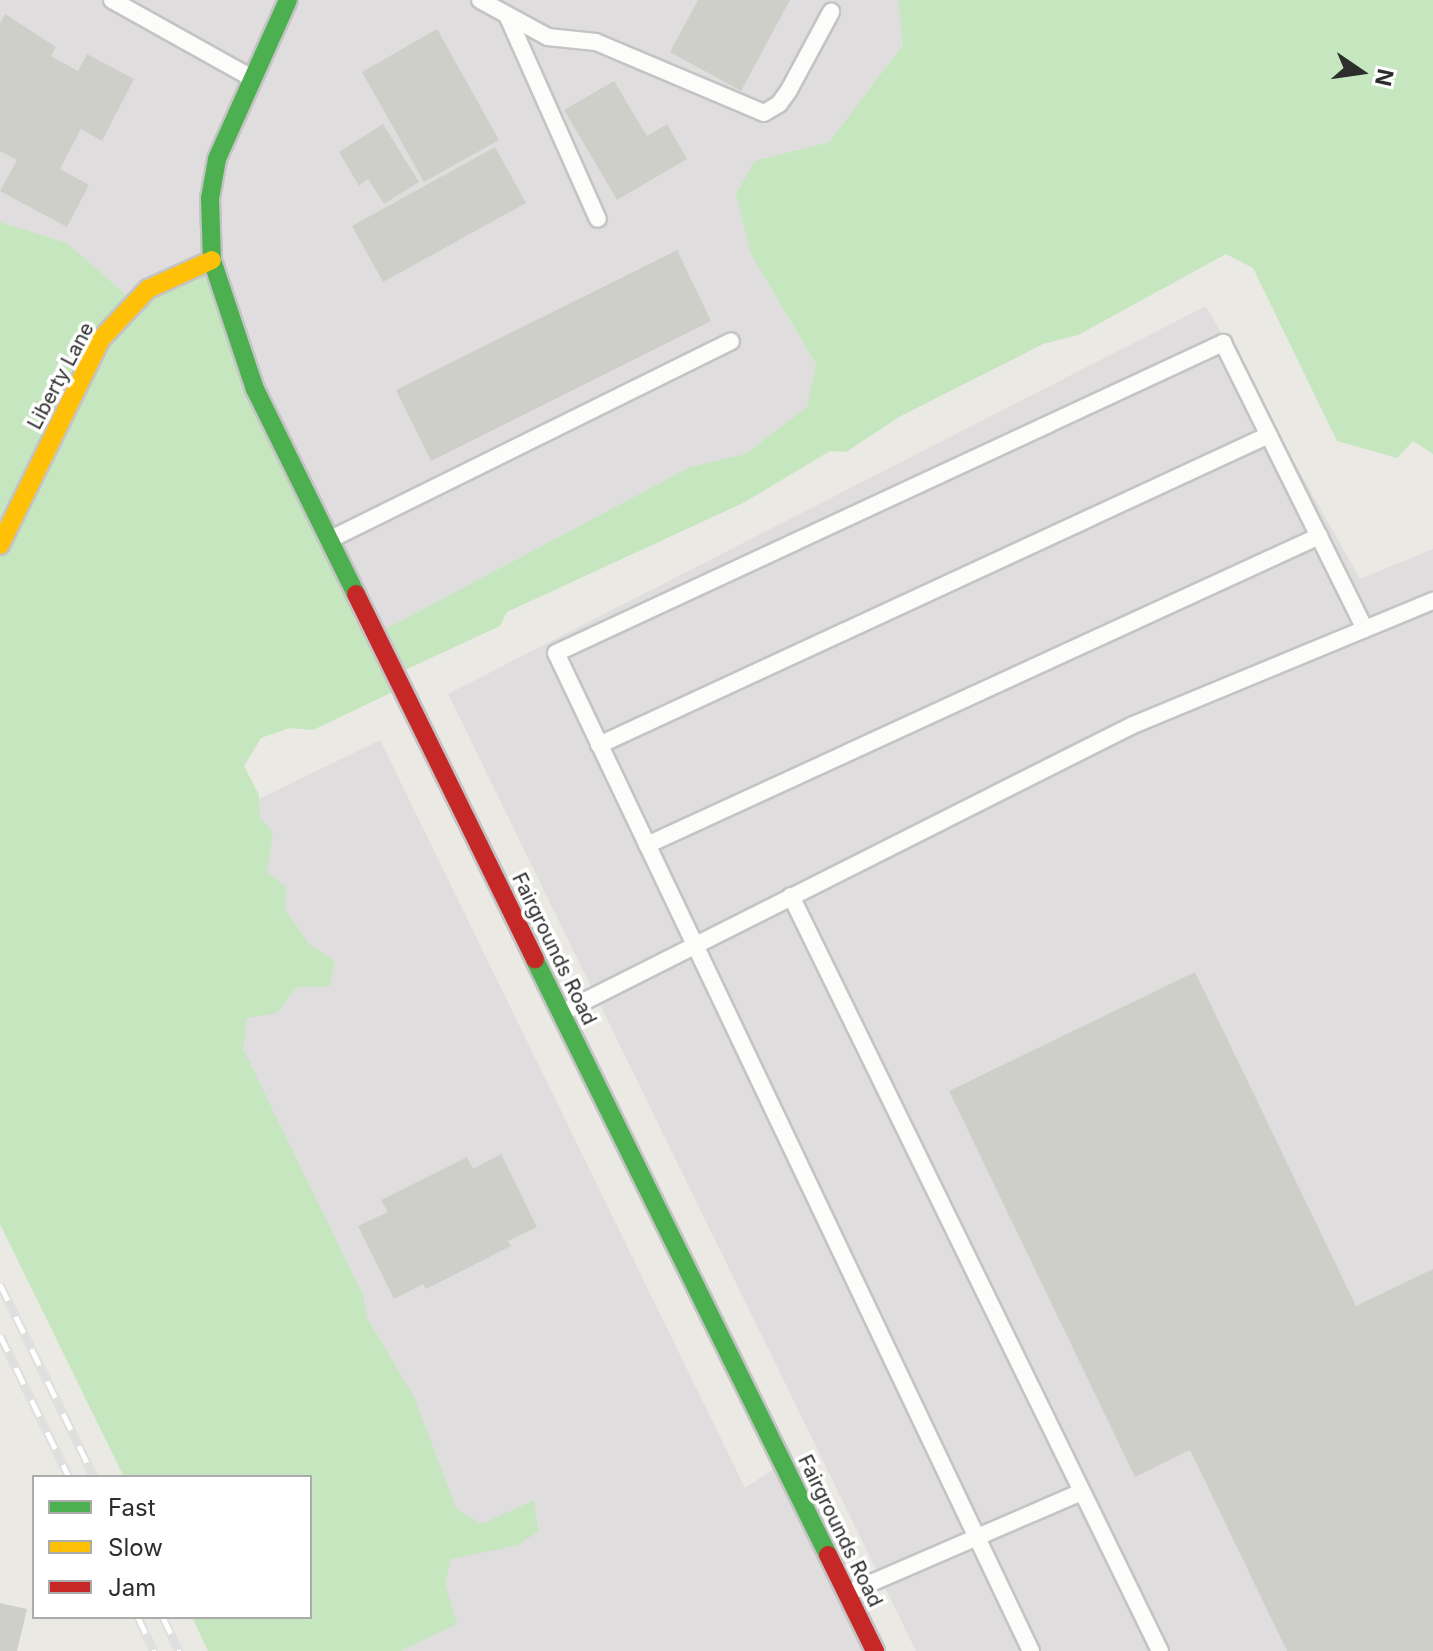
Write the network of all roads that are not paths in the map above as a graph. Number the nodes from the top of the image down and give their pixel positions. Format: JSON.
{"nodes":[{"id":1,"x":112,"y":0,"type":"edge"},
{"id":2,"x":288,"y":0,"type":"edge"},
{"id":3,"x":480,"y":0,"type":"edge"},
{"id":4,"x":831,"y":12,"type":"dead end"},
{"id":5,"x":507,"y":15,"type":"junction"},
{"id":6,"x":250,"y":77,"type":"junction"},
{"id":7,"x":598,"y":219,"type":"dead end"},
{"id":8,"x":212,"y":260,"type":"junction"},
{"id":9,"x":731,"y":341,"type":"dead end"},
{"id":10,"x":1269,"y":435,"type":"junction"},
{"id":11,"x":1319,"y":536,"type":"junction"},
{"id":12,"x":329,"y":540,"type":"junction"},
{"id":13,"x":0,"y":545,"type":"edge"},
{"id":14,"x":1433,"y":601,"type":"edge"},
{"id":15,"x":1365,"y":629,"type":"junction"},
{"id":16,"x":599,"y":745,"type":"junction"},
{"id":17,"x":647,"y":845,"type":"junction"},
{"id":18,"x":791,"y":896,"type":"junction"},
{"id":19,"x":694,"y":945,"type":"junction"},
{"id":20,"x":561,"y":1013,"type":"junction"},
{"id":21,"x":1081,"y":1492,"type":"junction"},
{"id":22,"x":977,"y":1538,"type":"junction"},
{"id":23,"x":846,"y":1594,"type":"junction"},
{"id":24,"x":875,"y":1651,"type":"edge"},
{"id":25,"x":1031,"y":1651,"type":"edge"},
{"id":26,"x":1160,"y":1651,"type":"edge"}],
"edges":[{"from":1,"to":6,"type":"lane"},
{"from":2,"to":6,"type":"street"},
{"from":3,"to":5,"type":"lane"},
{"from":4,"to":5,"type":"lane"},
{"from":5,"to":7,"type":"lane"},
{"from":6,"to":8,"type":"street"},
{"from":8,"to":12,"type":"street","name":"Fairgrounds Road"},
{"from":8,"to":13,"type":"street","name":"Liberty Lane"},
{"from":9,"to":12,"type":"lane"},
{"from":10,"to":11,"type":"lane"},
{"from":10,"to":16,"type":"lane"},
{"from":10,"to":16,"type":"lane"},
{"from":11,"to":15,"type":"lane"},
{"from":11,"to":17,"type":"lane"},
{"from":12,"to":20,"type":"street","name":"Fairgrounds Road"},
{"from":14,"to":15,"type":"lane"},
{"from":15,"to":18,"type":"lane"},
{"from":16,"to":17,"type":"lane"},
{"from":17,"to":19,"type":"lane"},
{"from":18,"to":19,"type":"lane"},
{"from":18,"to":21,"type":"lane"},
{"from":19,"to":20,"type":"lane"},
{"from":19,"to":22,"type":"lane"},
{"from":20,"to":23,"type":"street","name":"Fairgrounds Road"},
{"from":21,"to":22,"type":"lane"},
{"from":21,"to":26,"type":"lane"},
{"from":22,"to":23,"type":"lane"},
{"from":22,"to":25,"type":"lane"},
{"from":23,"to":24,"type":"street","name":"Fairgrounds Road"}]}
